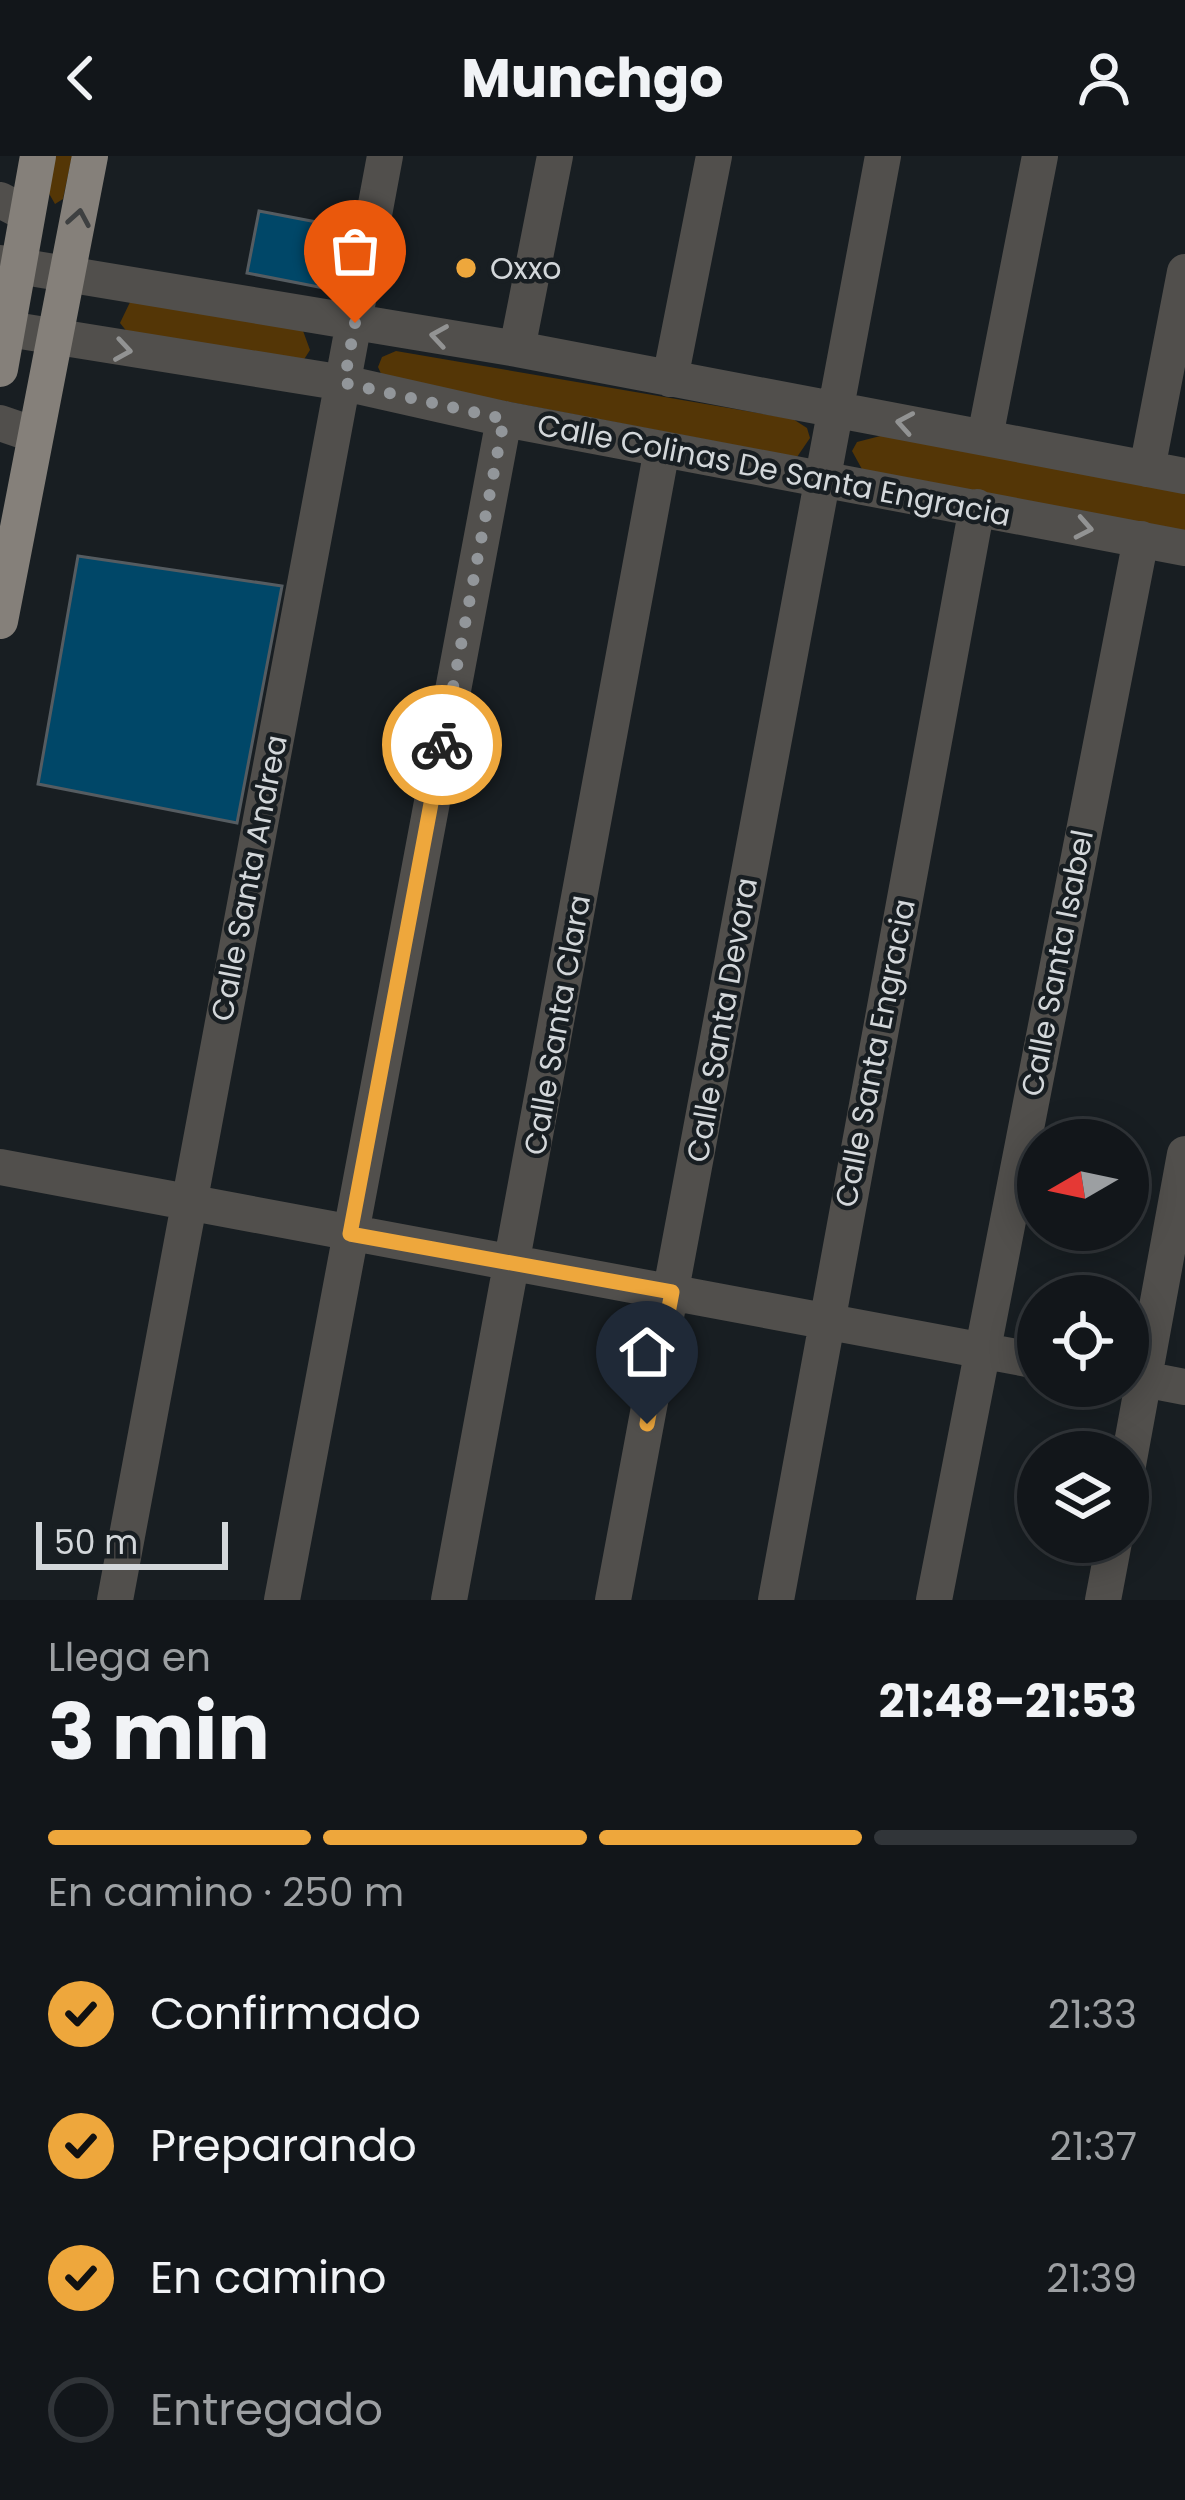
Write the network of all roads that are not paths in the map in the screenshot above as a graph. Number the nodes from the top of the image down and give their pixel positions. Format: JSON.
{"nodes":[{"id":1,"x":38,"y":156,"type":"edge"},
{"id":2,"x":90,"y":156,"type":"edge"},
{"id":3,"x":385,"y":156,"type":"edge"},
{"id":4,"x":555,"y":156,"type":"edge"},
{"id":5,"x":714,"y":156,"type":"edge"},
{"id":6,"x":883,"y":156,"type":"edge"},
{"id":7,"x":1040,"y":156,"type":"edge"},
{"id":8,"x":14,"y":207,"type":"edge"},
{"id":9,"x":9,"y":265,"type":"edge"},
{"id":10,"x":1185,"y":272,"type":"edge"},
{"id":11,"x":68,"y":275,"type":"junction"},
{"id":12,"x":355,"y":323,"type":"junction"},
{"id":13,"x":8,"y":329,"type":"junction"},
{"id":14,"x":56,"y":338,"type":"junction"},
{"id":15,"x":517,"y":349,"type":"junction"},
{"id":16,"x":0,"y":370,"type":"edge"},
{"id":17,"x":670,"y":379,"type":"junction"},
{"id":18,"x":344,"y":383,"type":"junction"},
{"id":19,"x":833,"y":410,"type":"junction"},
{"id":20,"x":504,"y":419,"type":"junction"},
{"id":21,"x":0,"y":423,"type":"edge"},
{"id":22,"x":35,"y":435,"type":"junction"},
{"id":23,"x":986,"y":437,"type":"junction"},
{"id":24,"x":662,"y":448,"type":"junction"},
{"id":25,"x":1147,"y":469,"type":"junction"},
{"id":26,"x":1185,"y":476,"type":"edge"},
{"id":27,"x":821,"y":478,"type":"junction"},
{"id":28,"x":977,"y":507,"type":"junction"},
{"id":29,"x":1141,"y":539,"type":"junction"},
{"id":30,"x":1185,"y":548,"type":"edge"},
{"id":31,"x":0,"y":621,"type":"edge"},
{"id":32,"x":1185,"y":1154,"type":"edge"},
{"id":33,"x":0,"y":1167,"type":"edge"},
{"id":34,"x":188,"y":1200,"type":"junction"},
{"id":35,"x":350,"y":1234,"type":"junction"},
{"id":36,"x":513,"y":1261,"type":"junction"},
{"id":37,"x":672,"y":1292,"type":"junction"},
{"id":38,"x":826,"y":1319,"type":"junction"},
{"id":39,"x":1149,"y":1319,"type":"edge"},
{"id":40,"x":981,"y":1351,"type":"junction"},
{"id":41,"x":1017,"y":1357,"type":"edge"},
{"id":42,"x":1149,"y":1380,"type":"edge"},
{"id":43,"x":1185,"y":1387,"type":"edge"},
{"id":44,"x":1110,"y":1563,"type":"edge"},
{"id":45,"x":116,"y":1600,"type":"edge"},
{"id":46,"x":282,"y":1600,"type":"edge"},
{"id":47,"x":449,"y":1600,"type":"edge"},
{"id":48,"x":613,"y":1600,"type":"edge"},
{"id":49,"x":776,"y":1600,"type":"edge"},
{"id":50,"x":934,"y":1600,"type":"edge"},
{"id":51,"x":1103,"y":1600,"type":"edge"}],
"edges":[{"from":1,"to":8,"type":"main road"},
{"from":11,"to":2,"type":"main road","one_way":true},
{"from":3,"to":12,"type":"street","name":"Calle Santa Andrea"},
{"from":4,"to":15,"type":"street"},
{"from":5,"to":17,"type":"street"},
{"from":6,"to":19,"type":"street","name":"Calle Santa Devora"},
{"from":7,"to":23,"type":"street"},
{"from":8,"to":9,"type":"main road"},
{"from":9,"to":11,"type":"street"},
{"from":9,"to":13,"type":"main road"},
{"from":10,"to":25,"type":"street"},
{"from":11,"to":12,"type":"street"},
{"from":11,"to":14,"type":"main road"},
{"from":15,"to":12,"type":"street","one_way":true},
{"from":12,"to":18,"type":"street","name":"Calle Santa Andrea"},
{"from":13,"to":14,"type":"street","name":"Calle Colinas De Santa Engracia"},
{"from":13,"to":16,"type":"main road"},
{"from":14,"to":18,"type":"street","name":"Calle Colinas De Santa Engracia","one_way":true},
{"from":14,"to":22,"type":"main road"},
{"from":15,"to":17,"type":"street"},
{"from":17,"to":19,"type":"street"},
{"from":18,"to":20,"type":"street","name":"Calle Colinas De Santa Engracia"},
{"from":18,"to":34,"type":"street","name":"Calle Santa Andrea"},
{"from":23,"to":19,"type":"street","one_way":true},
{"from":19,"to":27,"type":"street","name":"Calle Santa Devora"},
{"from":20,"to":24,"type":"street","name":"Calle Colinas De Santa Engracia"},
{"from":20,"to":35,"type":"street"},
{"from":21,"to":22,"type":"street"},
{"from":22,"to":31,"type":"main road"},
{"from":23,"to":25,"type":"street"},
{"from":24,"to":27,"type":"street","name":"Calle Colinas De Santa Engracia"},
{"from":24,"to":36,"type":"street","name":"Calle Santa Clara"},
{"from":25,"to":26,"type":"street"},
{"from":27,"to":28,"type":"street","name":"Calle Colinas De Santa Engracia"},
{"from":27,"to":37,"type":"street","name":"Calle Santa Devora"},
{"from":28,"to":29,"type":"street","name":"Calle Colinas De Santa Engracia","one_way":true},
{"from":28,"to":38,"type":"street","name":"Calle Santa Engracia"},
{"from":29,"to":30,"type":"street","name":"Calle Colinas De Santa Engracia"},
{"from":29,"to":40,"type":"street","name":"Calle Santa Isabel"},
{"from":32,"to":39,"type":"street"},
{"from":33,"to":34,"type":"street"},
{"from":34,"to":35,"type":"street"},
{"from":34,"to":45,"type":"street","name":"Calle Santa Andrea"},
{"from":35,"to":36,"type":"street"},
{"from":35,"to":46,"type":"street"},
{"from":36,"to":37,"type":"street"},
{"from":36,"to":47,"type":"street","name":"Calle Santa Clara"},
{"from":37,"to":38,"type":"street"},
{"from":37,"to":48,"type":"street","name":"Calle Santa Devora"},
{"from":38,"to":40,"type":"street"},
{"from":38,"to":49,"type":"street","name":"Calle Santa Engracia"},
{"from":40,"to":41,"type":"street"},
{"from":40,"to":50,"type":"street","name":"Calle Santa Isabel"},
{"from":42,"to":43,"type":"street"},
{"from":44,"to":51,"type":"street"}]}
